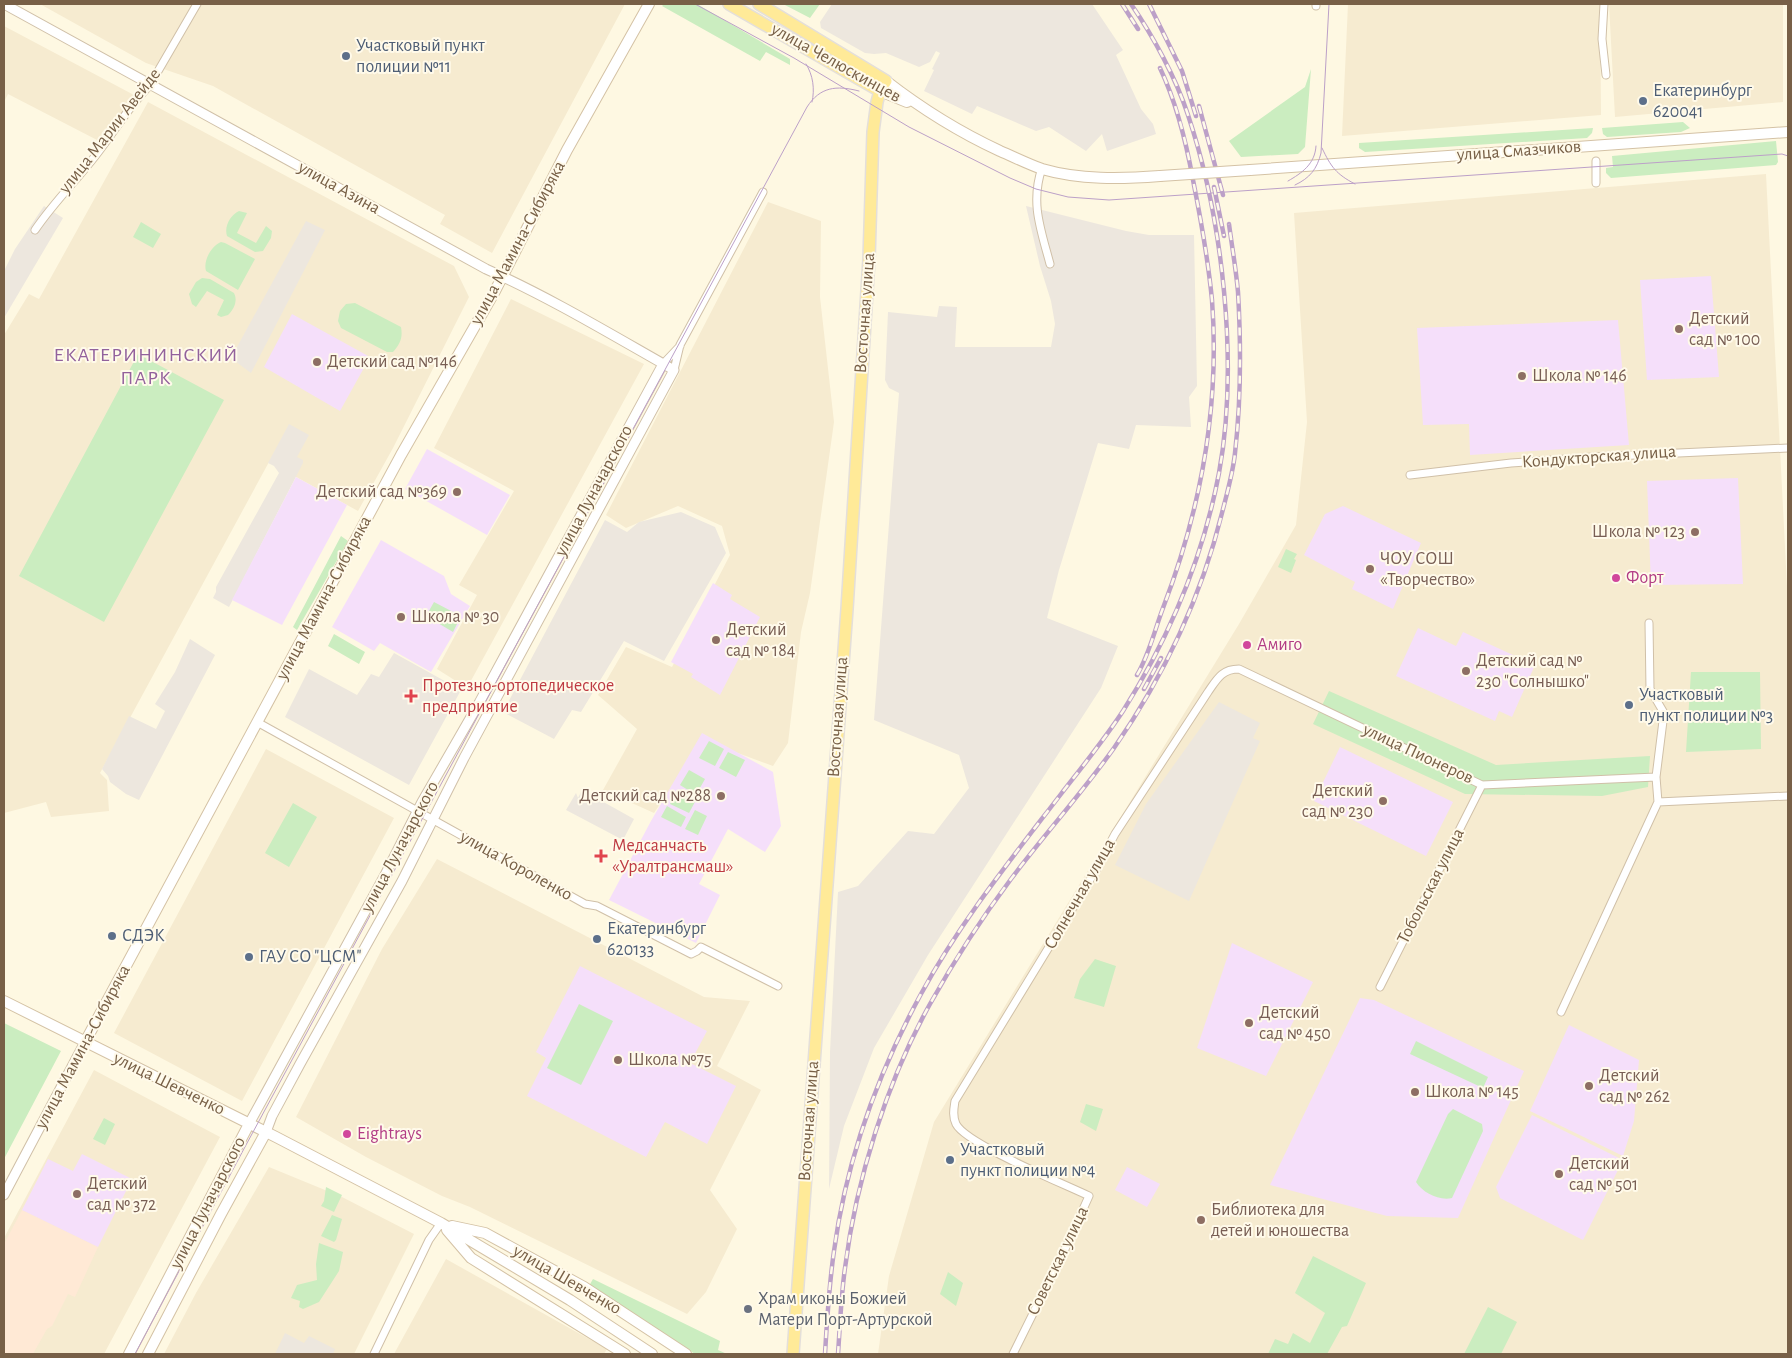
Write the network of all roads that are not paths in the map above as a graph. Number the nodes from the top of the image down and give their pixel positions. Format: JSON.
{"nodes":[{"id":1,"x":4,"y":4,"type":"edge"},
{"id":2,"x":196,"y":4,"type":"edge"},
{"id":3,"x":649,"y":4,"type":"edge"},
{"id":4,"x":729,"y":4,"type":"edge"},
{"id":5,"x":759,"y":4,"type":"edge"},
{"id":6,"x":1604,"y":4,"type":"edge"},
{"id":7,"x":1606,"y":75,"type":"dead end"},
{"id":8,"x":150,"y":85,"type":"junction"},
{"id":9,"x":883,"y":86,"type":"junction"},
{"id":10,"x":1788,"y":132,"type":"edge"},
{"id":11,"x":1596,"y":161,"type":"dead end"},
{"id":12,"x":1042,"y":168,"type":"junction"},
{"id":13,"x":1250,"y":170,"type":"joint"},
{"id":14,"x":1596,"y":183,"type":"dead end"},
{"id":15,"x":763,"y":192,"type":"dead end"},
{"id":16,"x":35,"y":230,"type":"dead end"},
{"id":17,"x":1050,"y":264,"type":"dead end"},
{"id":18,"x":502,"y":276,"type":"junction"},
{"id":19,"x":680,"y":345,"type":"junction"},
{"id":20,"x":663,"y":364,"type":"junction"},
{"id":21,"x":674,"y":370,"type":"junction"},
{"id":22,"x":1788,"y":448,"type":"edge"},
{"id":23,"x":1410,"y":475,"type":"dead end"},
{"id":24,"x":1648,"y":623,"type":"dead end"},
{"id":25,"x":1223,"y":672,"type":"joint"},
{"id":26,"x":258,"y":722,"type":"junction"},
{"id":27,"x":1656,"y":777,"type":"junction"},
{"id":28,"x":1482,"y":785,"type":"junction"},
{"id":29,"x":1788,"y":796,"type":"edge"},
{"id":30,"x":1658,"y":802,"type":"junction"},
{"id":31,"x":418,"y":812,"type":"junction"},
{"id":32,"x":433,"y":820,"type":"junction"},
{"id":33,"x":778,"y":986,"type":"dead end"},
{"id":34,"x":1380,"y":987,"type":"dead end"},
{"id":35,"x":4,"y":1001,"type":"edge"},
{"id":36,"x":1560,"y":1012,"type":"dead end"},
{"id":37,"x":86,"y":1042,"type":"junction"},
{"id":38,"x":249,"y":1124,"type":"junction"},
{"id":39,"x":956,"y":1124,"type":"joint"},
{"id":40,"x":266,"y":1132,"type":"junction"},
{"id":41,"x":4,"y":1195,"type":"edge"},
{"id":42,"x":441,"y":1223,"type":"junction"},
{"id":43,"x":614,"y":1351,"type":"edge"},
{"id":44,"x":129,"y":1354,"type":"edge"},
{"id":45,"x":148,"y":1354,"type":"edge"},
{"id":46,"x":374,"y":1354,"type":"edge"},
{"id":47,"x":625,"y":1354,"type":"edge"},
{"id":48,"x":652,"y":1354,"type":"edge"},
{"id":49,"x":686,"y":1354,"type":"edge"},
{"id":50,"x":793,"y":1354,"type":"edge"},
{"id":51,"x":1013,"y":1354,"type":"edge"}],
"edges":[{"from":1,"to":8,"type":"street","name":"улица Азина"},
{"from":2,"to":8,"type":"street","name":"улица Марии Авейде"},
{"from":3,"to":18,"type":"main road","name":"улица Мамина-Сибиряка"},
{"from":4,"to":9,"type":"main road","name":"улица Челюскинцев"},
{"from":5,"to":9,"type":"main road","name":"улица Челюскинцев"},
{"from":6,"to":7,"type":"street"},
{"from":8,"to":16,"type":"street","name":"улица Марии Авейде"},
{"from":8,"to":18,"type":"street","name":"улица Азина"},
{"from":9,"to":12,"type":"main road","name":"улица Челюскинцев"},
{"from":9,"to":50,"type":"main road","name":"Восточная улица"},
{"from":10,"to":13,"type":"main road","name":"улица Смазчиков"},
{"from":11,"to":14,"type":"street"},
{"from":12,"to":13,"type":"main road","name":"улица Челюскинцев","bridge":true},
{"from":12,"to":17,"type":"street"},
{"from":15,"to":19,"type":"street","name":"улица Луначарского"},
{"from":18,"to":20,"type":"street","name":"улица Азина"},
{"from":18,"to":26,"type":"main road","name":"улица Мамина-Сибиряка"},
{"from":19,"to":20,"type":"street","name":"улица Луначарского"},
{"from":19,"to":21,"type":"street","name":"улица Луначарского"},
{"from":20,"to":21,"type":"street","name":"улица Азина"},
{"from":20,"to":31,"type":"street","name":"улица Луначарского"},
{"from":21,"to":32,"type":"street","name":"улица Луначарского"},
{"from":22,"to":23,"type":"street","name":"Кондукторская улица"},
{"from":24,"to":27,"type":"street"},
{"from":25,"to":28,"type":"street","name":"улица Пионеров"},
{"from":25,"to":39,"type":"street","name":"Солнечная улица"},
{"from":26,"to":31,"type":"street","name":"улица Короленко"},
{"from":26,"to":37,"type":"main road","name":"улица Мамина-Сибиряка"},
{"from":27,"to":28,"type":"street","name":"улица Пионеров"},
{"from":27,"to":30,"type":"street"},
{"from":28,"to":34,"type":"street","name":"Тобольская улица"},
{"from":29,"to":30,"type":"street"},
{"from":30,"to":36,"type":"street"},
{"from":31,"to":32,"type":"street","name":"улица Короленко"},
{"from":31,"to":38,"type":"street","name":"улица Луначарского"},
{"from":32,"to":33,"type":"street","name":"улица Короленко"},
{"from":32,"to":40,"type":"street","name":"улица Луначарского"},
{"from":35,"to":37,"type":"main road","name":"улица Шевченко"},
{"from":37,"to":38,"type":"main road","name":"улица Шевченко"},
{"from":37,"to":41,"type":"street","name":"улица Мамина-Сибиряка"},
{"from":38,"to":40,"type":"main road","name":"улица Шевченко"},
{"from":38,"to":44,"type":"main road","name":"улица Луначарского"},
{"from":39,"to":51,"type":"street","name":"Советская улица"},
{"from":40,"to":42,"type":"main road","name":"улица Шевченко"},
{"from":40,"to":45,"type":"main road","name":"улица Луначарского"},
{"from":42,"to":43,"type":"main road","name":"улица Шевченко"},
{"from":42,"to":46,"type":"street"},
{"from":42,"to":48,"type":"main road","name":"улица Шевченко"},
{"from":42,"to":49,"type":"main road","name":"улица Шевченко"},
{"from":43,"to":47,"type":"main road","name":"улица Шевченко"}]}
